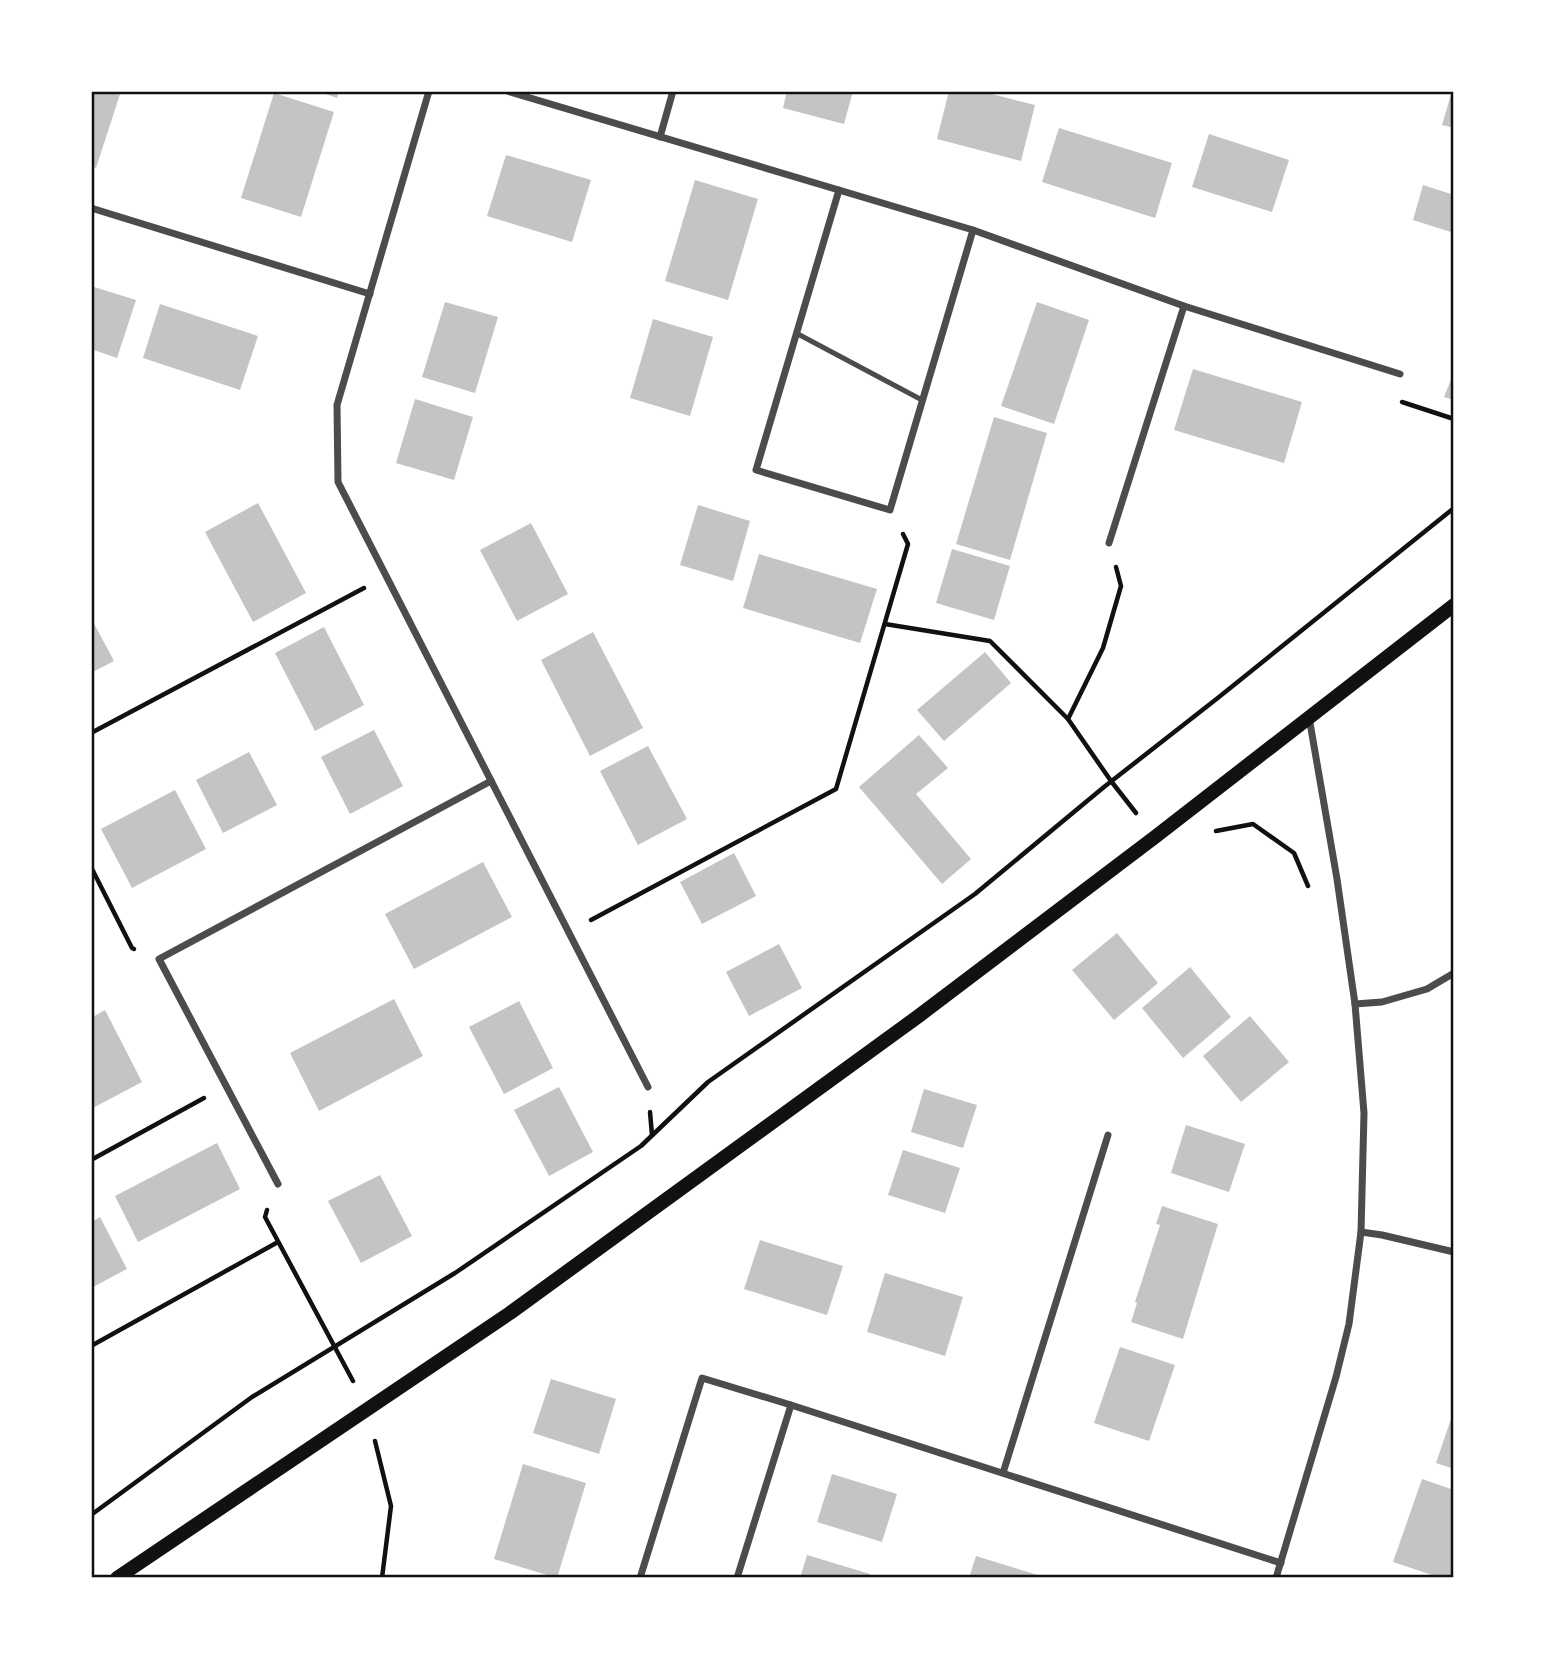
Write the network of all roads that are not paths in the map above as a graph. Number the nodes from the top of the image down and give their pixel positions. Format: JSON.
{"nodes":[{"id":1,"x":429,"y":91,"type":"edge"},
{"id":2,"x":507,"y":91,"type":"edge"},
{"id":3,"x":673,"y":91,"type":"edge"},
{"id":4,"x":660,"y":137,"type":"junction"},
{"id":5,"x":839,"y":190,"type":"junction"},
{"id":6,"x":91,"y":208,"type":"edge"},
{"id":7,"x":973,"y":230,"type":"junction"},
{"id":8,"x":370,"y":294,"type":"junction"},
{"id":9,"x":1184,"y":306,"type":"junction"},
{"id":10,"x":796,"y":333,"type":"junction"},
{"id":11,"x":1400,"y":374,"type":"road end"},
{"id":12,"x":922,"y":400,"type":"junction"},
{"id":13,"x":1109,"y":543,"type":"road end"},
{"id":14,"x":1454,"y":605,"type":"edge"},
{"id":15,"x":1309,"y":716,"type":"junction"},
{"id":16,"x":491,"y":782,"type":"junction"},
{"id":17,"x":1454,"y":973,"type":"edge"},
{"id":18,"x":1355,"y":1004,"type":"junction"},
{"id":19,"x":648,"y":1087,"type":"dead end"},
{"id":20,"x":1108,"y":1135,"type":"dead end"},
{"id":21,"x":278,"y":1184,"type":"road end"},
{"id":22,"x":1361,"y":1232,"type":"junction"},
{"id":23,"x":1454,"y":1252,"type":"edge"},
{"id":24,"x":791,"y":1405,"type":"junction"},
{"id":25,"x":1003,"y":1474,"type":"junction"},
{"id":26,"x":1281,"y":1563,"type":"junction"},
{"id":27,"x":117,"y":1578,"type":"edge"},
{"id":28,"x":640,"y":1578,"type":"edge"},
{"id":29,"x":737,"y":1578,"type":"edge"},
{"id":30,"x":1276,"y":1578,"type":"edge"}],
"edges":[{"from":1,"to":8,"type":"street"},
{"from":2,"to":4,"type":"street"},
{"from":3,"to":4,"type":"street"},
{"from":4,"to":5,"type":"street"},
{"from":5,"to":7,"type":"street"},
{"from":5,"to":10,"type":"street"},
{"from":6,"to":8,"type":"street"},
{"from":7,"to":9,"type":"street"},
{"from":7,"to":12,"type":"street"},
{"from":8,"to":16,"type":"street"},
{"from":9,"to":11,"type":"street"},
{"from":9,"to":13,"type":"street"},
{"from":10,"to":12,"type":"lane"},
{"from":10,"to":12,"type":"street"},
{"from":14,"to":15,"type":"main road"},
{"from":15,"to":18,"type":"street"},
{"from":15,"to":27,"type":"main road"},
{"from":16,"to":19,"type":"street"},
{"from":16,"to":21,"type":"street"},
{"from":17,"to":18,"type":"street"},
{"from":18,"to":22,"type":"street"},
{"from":20,"to":25,"type":"street"},
{"from":22,"to":23,"type":"street"},
{"from":22,"to":26,"type":"street"},
{"from":24,"to":25,"type":"street"},
{"from":24,"to":28,"type":"street"},
{"from":24,"to":29,"type":"street"},
{"from":25,"to":26,"type":"street"},
{"from":26,"to":30,"type":"street"}]}
